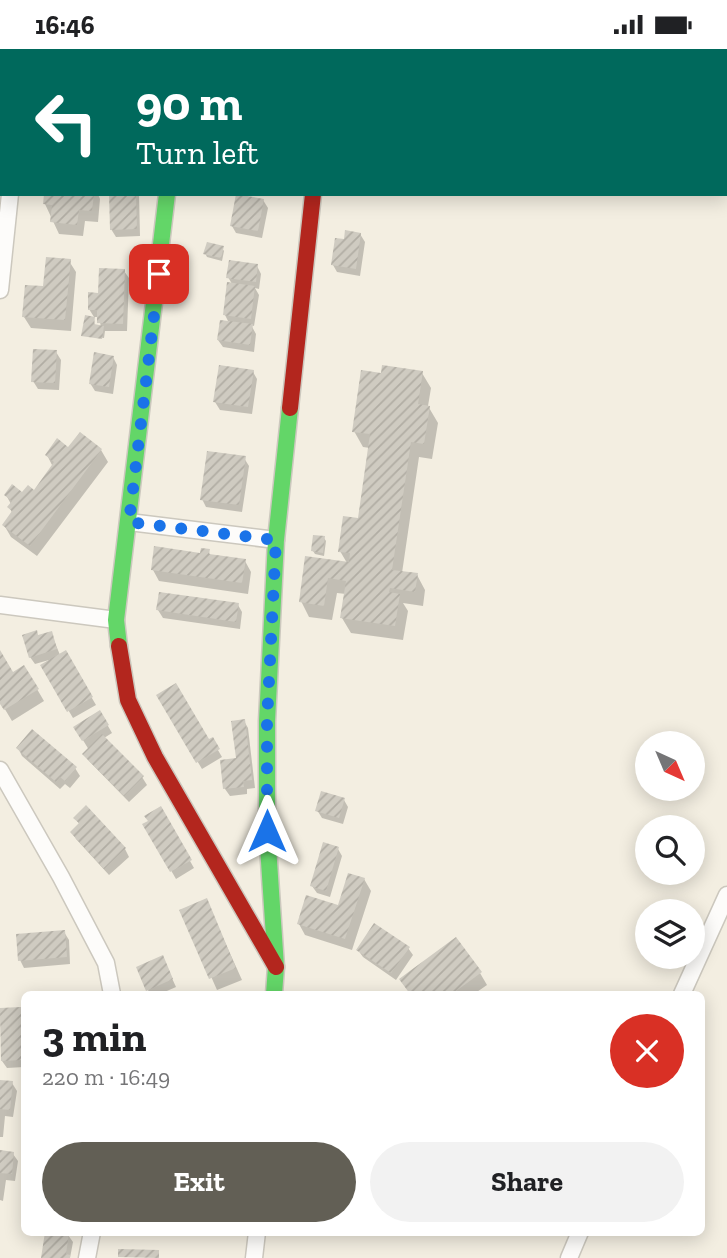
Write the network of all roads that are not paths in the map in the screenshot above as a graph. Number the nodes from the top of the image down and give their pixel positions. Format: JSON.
{"nodes":[{"id":1,"x":10,"y":196,"type":"edge"},
{"id":2,"x":167,"y":196,"type":"edge"},
{"id":3,"x":313,"y":196,"type":"edge"},
{"id":4,"x":0,"y":290,"type":"edge"},
{"id":5,"x":129,"y":522,"type":"junction"},
{"id":6,"x":276,"y":540,"type":"junction"},
{"id":7,"x":0,"y":605,"type":"edge"},
{"id":8,"x":116,"y":620,"type":"junction"},
{"id":9,"x":0,"y":770,"type":"edge"},
{"id":10,"x":727,"y":895,"type":"edge"},
{"id":11,"x":276,"y":967,"type":"junction"},
{"id":12,"x":111,"y":991,"type":"edge"},
{"id":13,"x":274,"y":991,"type":"edge"},
{"id":14,"x":683,"y":991,"type":"edge"},
{"id":15,"x":91,"y":1236,"type":"edge"},
{"id":16,"x":257,"y":1236,"type":"edge"},
{"id":17,"x":578,"y":1236,"type":"edge"},
{"id":18,"x":87,"y":1258,"type":"edge"},
{"id":19,"x":254,"y":1258,"type":"edge"},
{"id":20,"x":569,"y":1258,"type":"edge"}],
"edges":[{"from":1,"to":4,"type":"street"},
{"from":2,"to":5,"type":"street"},
{"from":3,"to":6,"type":"street"},
{"from":5,"to":6,"type":"street"},
{"from":5,"to":8,"type":"street"},
{"from":6,"to":11,"type":"street"},
{"from":7,"to":8,"type":"street"},
{"from":8,"to":11,"type":"street"},
{"from":9,"to":12,"type":"street"},
{"from":10,"to":14,"type":"street"},
{"from":11,"to":13,"type":"street"},
{"from":15,"to":18,"type":"street"},
{"from":16,"to":19,"type":"street"},
{"from":17,"to":20,"type":"street"}]}
